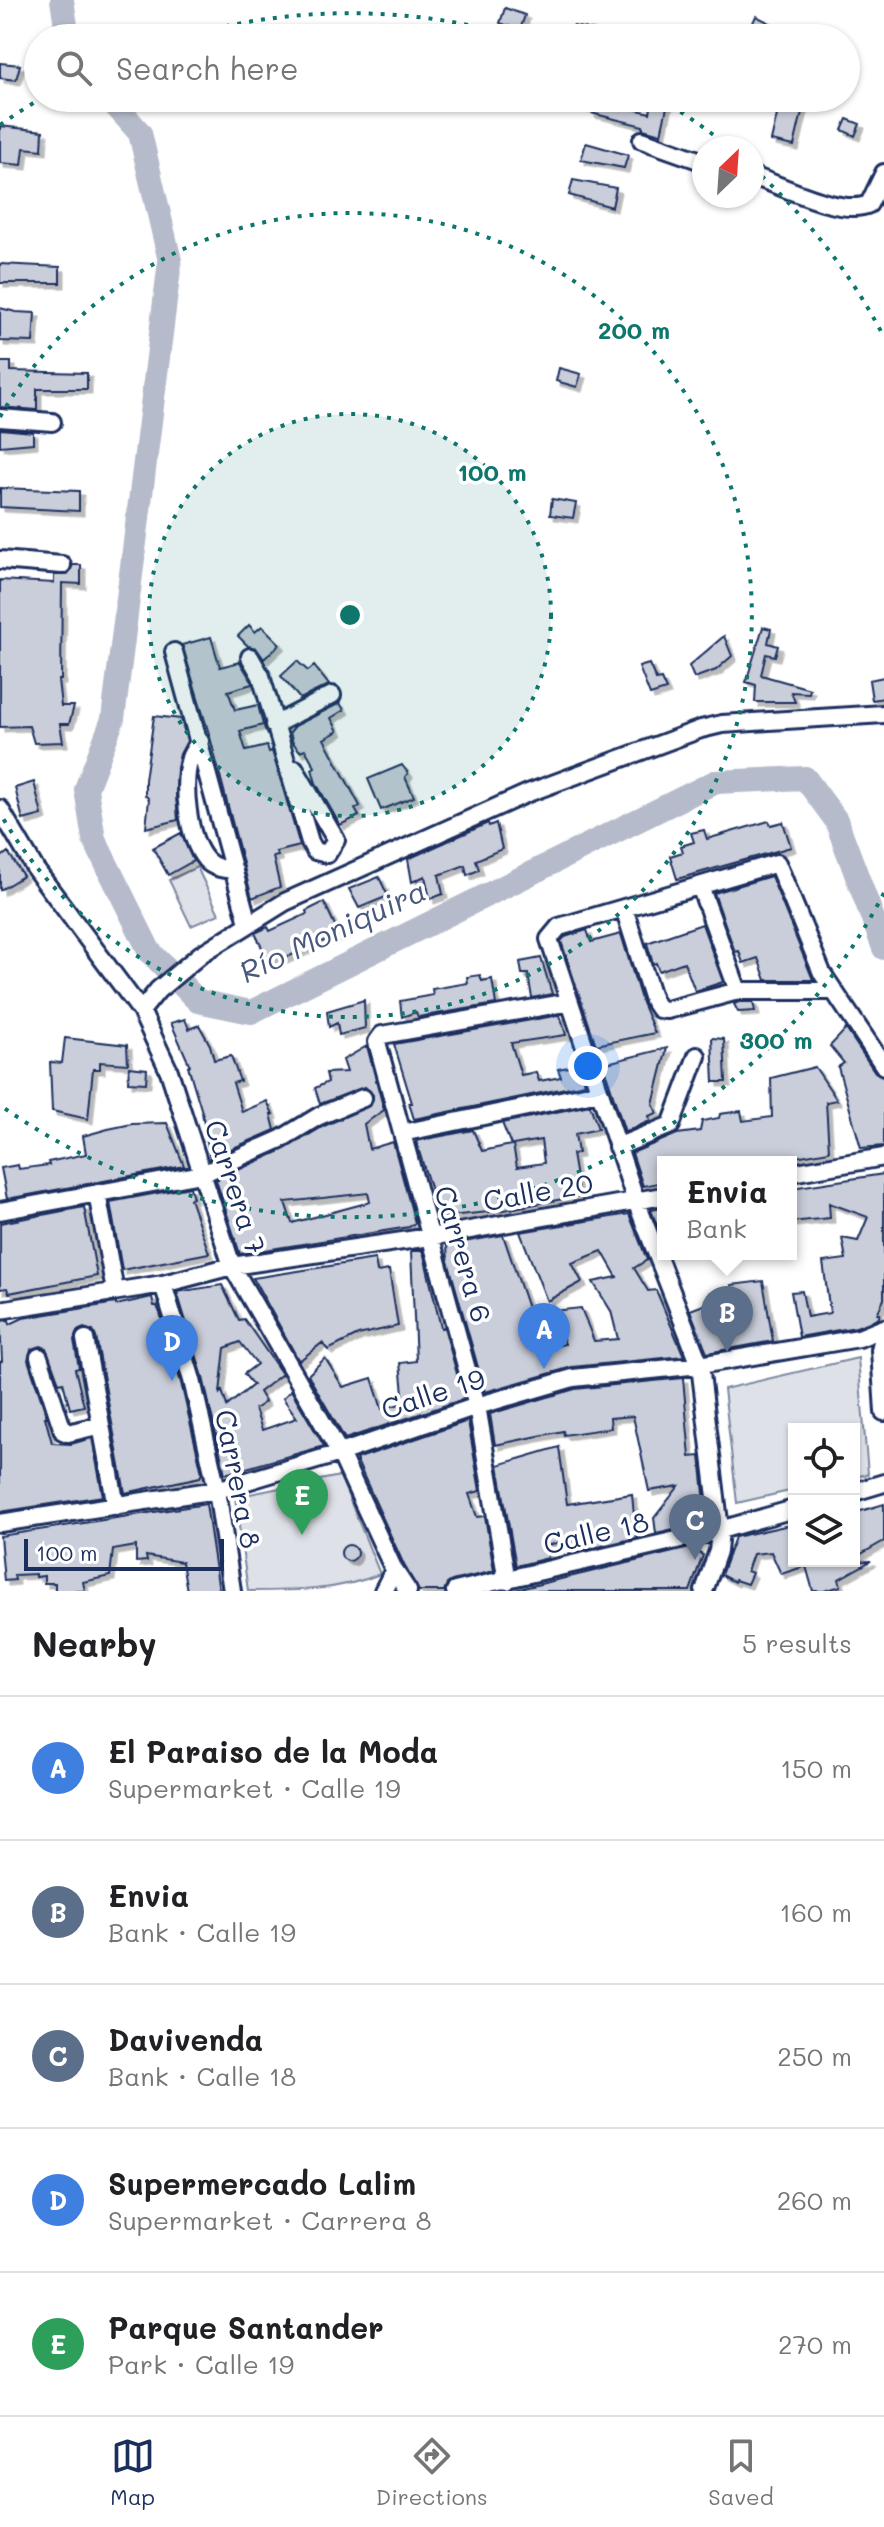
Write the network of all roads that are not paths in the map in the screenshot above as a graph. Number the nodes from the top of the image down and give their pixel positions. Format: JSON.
{"nodes":[{"id":1,"x":642,"y":140,"type":"dead end"},
{"id":2,"x":692,"y":158,"type":"edge"},
{"id":3,"x":884,"y":173,"type":"edge"},
{"id":4,"x":764,"y":180,"type":"edge"},
{"id":5,"x":0,"y":418,"type":"edge"},
{"id":6,"x":52,"y":422,"type":"dead end"},
{"id":7,"x":0,"y":560,"type":"edge"},
{"id":8,"x":62,"y":565,"type":"dead end"},
{"id":9,"x":174,"y":652,"type":"dead end"},
{"id":10,"x":250,"y":657,"type":"dead end"},
{"id":11,"x":332,"y":695,"type":"dead end"},
{"id":12,"x":884,"y":714,"type":"edge"},
{"id":13,"x":274,"y":725,"type":"junction"},
{"id":14,"x":200,"y":741,"type":"junction"},
{"id":15,"x":0,"y":809,"type":"edge"},
{"id":16,"x":234,"y":870,"type":"junction"},
{"id":17,"x":337,"y":879,"type":"junction"},
{"id":18,"x":700,"y":886,"type":"junction"},
{"id":19,"x":624,"y":908,"type":"junction"},
{"id":20,"x":248,"y":923,"type":"junction"},
{"id":21,"x":738,"y":991,"type":"junction"},
{"id":22,"x":833,"y":991,"type":"junction"},
{"id":23,"x":570,"y":1002,"type":"junction"},
{"id":24,"x":141,"y":1011,"type":"junction"},
{"id":25,"x":697,"y":1056,"type":"dead end"},
{"id":26,"x":884,"y":1066,"type":"edge"},
{"id":27,"x":599,"y":1092,"type":"junction"},
{"id":28,"x":363,"y":1098,"type":"dead end"},
{"id":29,"x":402,"y":1133,"type":"junction"},
{"id":30,"x":617,"y":1147,"type":"junction"},
{"id":31,"x":884,"y":1157,"type":"edge"},
{"id":32,"x":797,"y":1172,"type":"edge"},
{"id":33,"x":202,"y":1174,"type":"junction"},
{"id":34,"x":97,"y":1193,"type":"junction"},
{"id":35,"x":657,"y":1197,"type":"edge"},
{"id":36,"x":636,"y":1201,"type":"junction"},
{"id":37,"x":0,"y":1211,"type":"edge"},
{"id":38,"x":430,"y":1237,"type":"junction"},
{"id":39,"x":657,"y":1255,"type":"edge"},
{"id":40,"x":659,"y":1260,"type":"edge"},
{"id":41,"x":232,"y":1266,"type":"junction"},
{"id":42,"x":163,"y":1284,"type":"junction"},
{"id":43,"x":115,"y":1291,"type":"junction"},
{"id":44,"x":0,"y":1310,"type":"edge"},
{"id":45,"x":884,"y":1330,"type":"edge"},
{"id":46,"x":85,"y":1339,"type":"dead end"},
{"id":47,"x":39,"y":1357,"type":"dead end"},
{"id":48,"x":700,"y":1365,"type":"junction"},
{"id":49,"x":477,"y":1406,"type":"junction"},
{"id":50,"x":884,"y":1412,"type":"edge"},
{"id":51,"x":101,"y":1425,"type":"junction"},
{"id":52,"x":340,"y":1453,"type":"junction"},
{"id":53,"x":884,"y":1483,"type":"edge"},
{"id":54,"x":217,"y":1490,"type":"junction"},
{"id":55,"x":860,"y":1490,"type":"edge"},
{"id":56,"x":116,"y":1506,"type":"junction"},
{"id":57,"x":788,"y":1511,"type":"edge"},
{"id":58,"x":0,"y":1523,"type":"edge"},
{"id":59,"x":720,"y":1530,"type":"junction"},
{"id":60,"x":394,"y":1570,"type":"junction"},
{"id":61,"x":507,"y":1581,"type":"junction"},
{"id":62,"x":232,"y":1591,"type":"edge"},
{"id":63,"x":383,"y":1591,"type":"edge"},
{"id":64,"x":408,"y":1591,"type":"edge"},
{"id":65,"x":455,"y":1591,"type":"edge"},
{"id":66,"x":704,"y":1591,"type":"edge"}],
"edges":[{"from":1,"to":2,"type":"street"},
{"from":3,"to":4,"type":"street"},
{"from":5,"to":6,"type":"street"},
{"from":7,"to":8,"type":"street"},
{"from":9,"to":14,"type":"street"},
{"from":10,"to":13,"type":"street"},
{"from":11,"to":13,"type":"street"},
{"from":12,"to":17,"type":"street"},
{"from":13,"to":17,"type":"street"},
{"from":14,"to":16,"type":"street"},
{"from":14,"to":16,"type":"street"},
{"from":15,"to":24,"type":"street","name":"Carrera 7"},
{"from":16,"to":20,"type":"street"},
{"from":17,"to":20,"type":"street"},
{"from":18,"to":19,"type":"street"},
{"from":18,"to":21,"type":"street"},
{"from":18,"to":22,"type":"street"},
{"from":19,"to":21,"type":"street"},
{"from":19,"to":23,"type":"street"},
{"from":20,"to":24,"type":"street"},
{"from":21,"to":22,"type":"street"},
{"from":22,"to":26,"type":"street"},
{"from":23,"to":27,"type":"street"},
{"from":23,"to":29,"type":"street","name":"Carrera 6"},
{"from":24,"to":33,"type":"street","name":"Carrera 7"},
{"from":25,"to":30,"type":"street"},
{"from":27,"to":29,"type":"street"},
{"from":27,"to":30,"type":"street"},
{"from":28,"to":33,"type":"street"},
{"from":29,"to":38,"type":"street","name":"Carrera 6"},
{"from":30,"to":36,"type":"street"},
{"from":31,"to":32,"type":"street"},
{"from":33,"to":34,"type":"street"},
{"from":33,"to":41,"type":"street","name":"Carrera 7"},
{"from":34,"to":37,"type":"street"},
{"from":34,"to":43,"type":"street"},
{"from":35,"to":36,"type":"street","name":"Calle 20"},
{"from":36,"to":38,"type":"street","name":"Calle 20"},
{"from":36,"to":39,"type":"street"},
{"from":38,"to":41,"type":"street","name":"Calle 20"},
{"from":38,"to":49,"type":"street","name":"Carrera 6"},
{"from":40,"to":48,"type":"street"},
{"from":41,"to":42,"type":"street","name":"Calle 20"},
{"from":41,"to":52,"type":"street","name":"Carrera 7"},
{"from":42,"to":43,"type":"street","name":"Calle 20"},
{"from":42,"to":54,"type":"street","name":"Carrera 8"},
{"from":43,"to":44,"type":"street","name":"Calle 20"},
{"from":45,"to":48,"type":"street","name":"Calle 19"},
{"from":45,"to":50,"type":"street"},
{"from":46,"to":51,"type":"street"},
{"from":47,"to":51,"type":"street"},
{"from":48,"to":49,"type":"street","name":"Calle 19"},
{"from":48,"to":59,"type":"street"},
{"from":49,"to":52,"type":"street","name":"Calle 19"},
{"from":49,"to":61,"type":"street","name":"Carrera 6"},
{"from":51,"to":56,"type":"street"},
{"from":52,"to":54,"type":"street","name":"Calle 19"},
{"from":52,"to":60,"type":"street","name":"Carrera 7"},
{"from":53,"to":55,"type":"street"},
{"from":54,"to":56,"type":"street","name":"Calle 19"},
{"from":54,"to":62,"type":"street","name":"Carrera 8"},
{"from":56,"to":58,"type":"street","name":"Calle 19"},
{"from":57,"to":59,"type":"street","name":"Calle 18"},
{"from":59,"to":61,"type":"street","name":"Calle 18"},
{"from":59,"to":66,"type":"street"},
{"from":60,"to":63,"type":"street"},
{"from":60,"to":64,"type":"street","name":"Carrera 7"},
{"from":61,"to":65,"type":"street","name":"Calle 18"}]}
